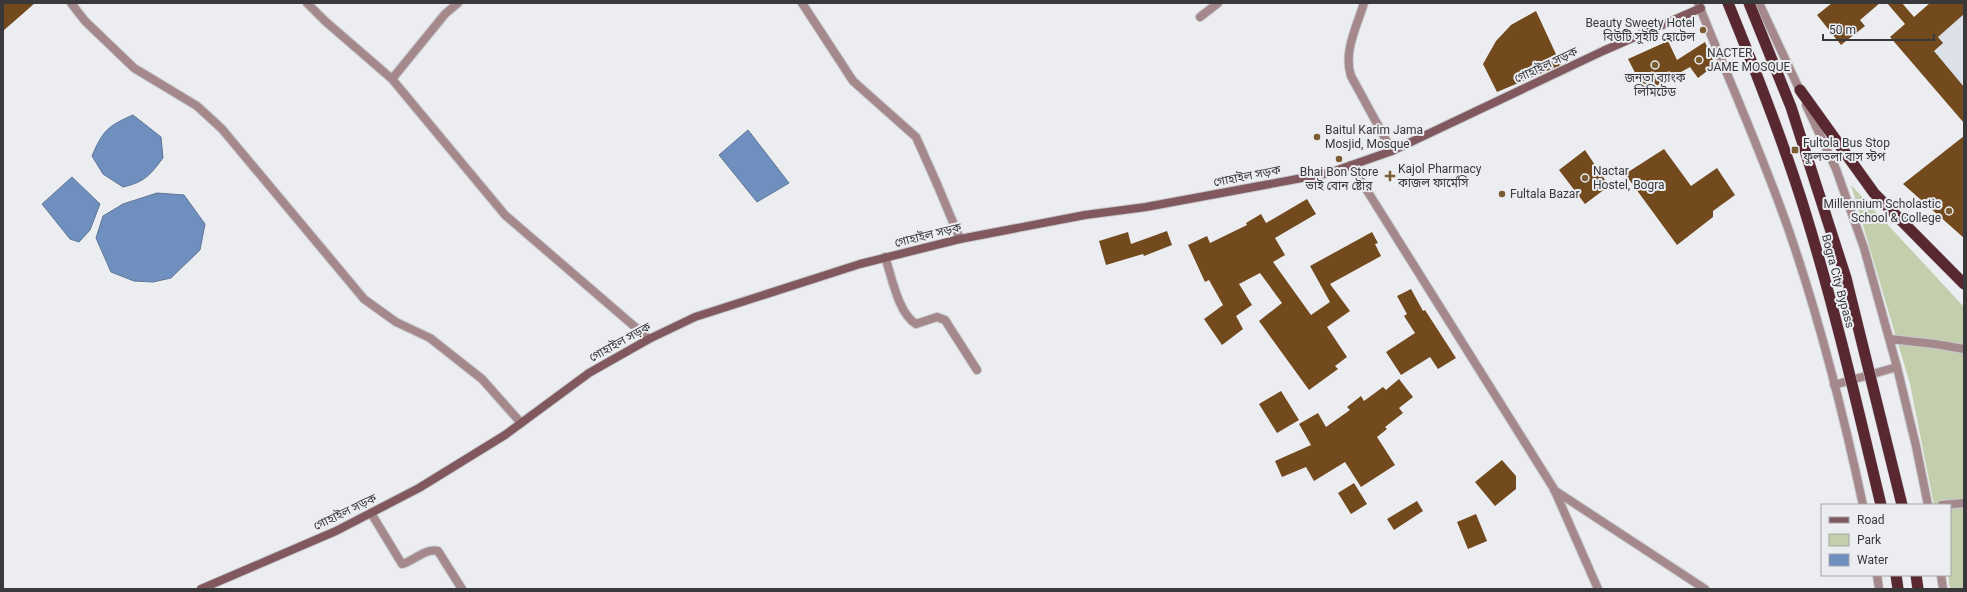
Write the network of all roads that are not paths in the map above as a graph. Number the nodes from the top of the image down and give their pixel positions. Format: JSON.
{"nodes":[{"id":1,"x":71,"y":3,"type":"edge"},
{"id":2,"x":307,"y":3,"type":"edge"},
{"id":3,"x":458,"y":3,"type":"edge"},
{"id":4,"x":802,"y":3,"type":"edge"},
{"id":5,"x":1218,"y":3,"type":"edge"},
{"id":6,"x":1364,"y":3,"type":"edge"},
{"id":7,"x":1728,"y":3,"type":"edge"},
{"id":8,"x":1749,"y":3,"type":"edge"},
{"id":9,"x":1759,"y":3,"type":"edge"},
{"id":10,"x":1699,"y":6,"type":"edge"},
{"id":11,"x":1200,"y":17,"type":"dead end"},
{"id":12,"x":392,"y":79,"type":"junction"},
{"id":13,"x":1800,"y":90,"type":"junction"},
{"id":14,"x":1392,"y":151,"type":"junction"},
{"id":15,"x":1350,"y":165,"type":"junction"},
{"id":16,"x":960,"y":239,"type":"junction"},
{"id":17,"x":885,"y":258,"type":"junction"},
{"id":18,"x":1964,"y":284,"type":"edge"},
{"id":19,"x":649,"y":338,"type":"junction"},
{"id":20,"x":1890,"y":339,"type":"junction"},
{"id":21,"x":1964,"y":349,"type":"edge"},
{"id":22,"x":1897,"y":368,"type":"junction"},
{"id":23,"x":978,"y":370,"type":"dead end"},
{"id":24,"x":1834,"y":385,"type":"junction"},
{"id":25,"x":521,"y":423,"type":"junction"},
{"id":26,"x":1554,"y":489,"type":"junction"},
{"id":27,"x":1964,"y":503,"type":"edge"},
{"id":28,"x":1863,"y":504,"type":"edge"},
{"id":29,"x":1881,"y":504,"type":"edge"},
{"id":30,"x":1902,"y":504,"type":"edge"},
{"id":31,"x":1928,"y":504,"type":"edge"},
{"id":32,"x":1951,"y":504,"type":"edge"},
{"id":33,"x":371,"y":513,"type":"junction"},
{"id":34,"x":1877,"y":576,"type":"edge"},
{"id":35,"x":1896,"y":576,"type":"edge"},
{"id":36,"x":1916,"y":576,"type":"edge"},
{"id":37,"x":1941,"y":576,"type":"edge"},
{"id":38,"x":201,"y":589,"type":"edge"},
{"id":39,"x":462,"y":589,"type":"edge"},
{"id":40,"x":1598,"y":589,"type":"edge"},
{"id":41,"x":1705,"y":589,"type":"edge"},
{"id":42,"x":1879,"y":589,"type":"edge"},
{"id":43,"x":1898,"y":589,"type":"edge"},
{"id":44,"x":1918,"y":589,"type":"edge"},
{"id":45,"x":1943,"y":589,"type":"edge"}],
"edges":[{"from":1,"to":25,"type":"street"},
{"from":2,"to":12,"type":"street"},
{"from":3,"to":12,"type":"street"},
{"from":4,"to":16,"type":"street"},
{"from":5,"to":11,"type":"street"},
{"from":6,"to":14,"type":"street"},
{"from":7,"to":29,"type":"highway","name":"Bogra City Bypass","bridge":true},
{"from":8,"to":30,"type":"highway","name":"Bogra City Bypass","bridge":true},
{"from":9,"to":13,"type":"street"},
{"from":10,"to":14,"type":"main road","name":"গোহাইল সড়ক"},
{"from":10,"to":24,"type":"street"},
{"from":12,"to":19,"type":"street"},
{"from":13,"to":18,"type":"highway"},
{"from":13,"to":20,"type":"street"},
{"from":14,"to":15,"type":"main road","name":"গোহাইল সড়ক"},
{"from":15,"to":16,"type":"main road","name":"গোহাইল সড়ক"},
{"from":15,"to":26,"type":"street"},
{"from":16,"to":17,"type":"main road","name":"গোহাইল সড়ক"},
{"from":17,"to":19,"type":"main road","name":"গোহাইল সড়ক"},
{"from":17,"to":23,"type":"street"},
{"from":19,"to":25,"type":"main road","name":"গোহাইল সড়ক"},
{"from":20,"to":21,"type":"street"},
{"from":20,"to":22,"type":"street"},
{"from":22,"to":24,"type":"street"},
{"from":22,"to":31,"type":"street"},
{"from":24,"to":28,"type":"street"},
{"from":25,"to":33,"type":"main road","name":"গোহাইল সড়ক"},
{"from":26,"to":40,"type":"street"},
{"from":26,"to":41,"type":"street"},
{"from":27,"to":32,"type":"street"},
{"from":33,"to":38,"type":"main road","name":"গোহাইল সড়ক"},
{"from":33,"to":39,"type":"street"},
{"from":34,"to":42,"type":"street"},
{"from":35,"to":43,"type":"highway"},
{"from":36,"to":44,"type":"highway"},
{"from":37,"to":45,"type":"street"}]}
